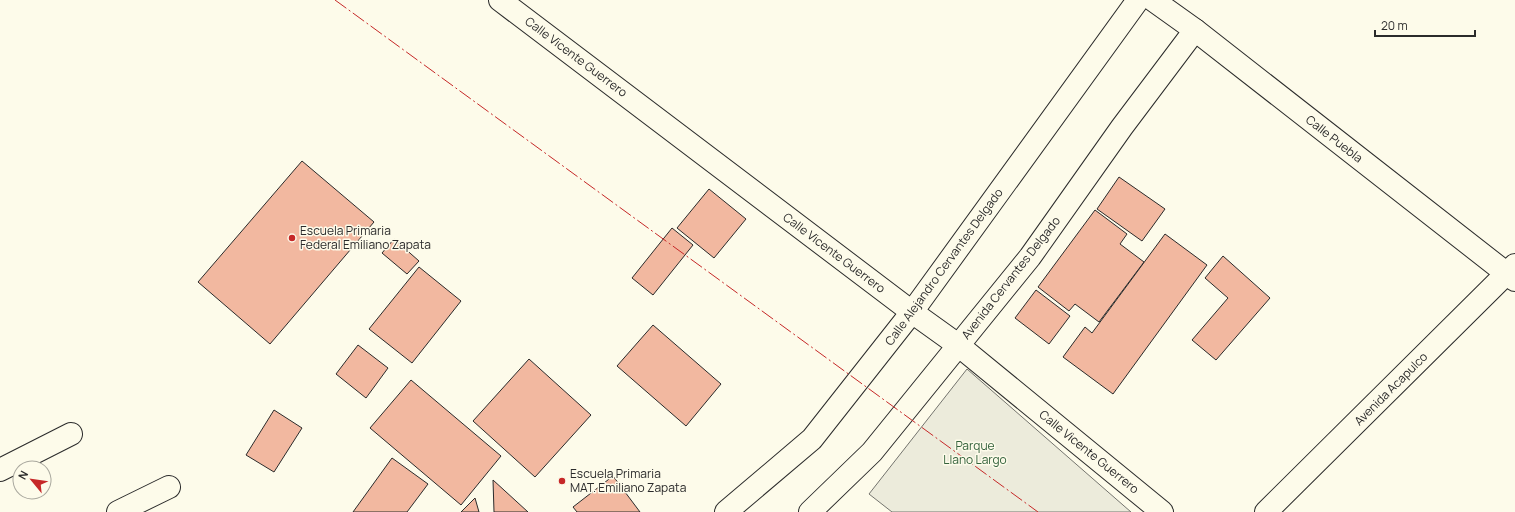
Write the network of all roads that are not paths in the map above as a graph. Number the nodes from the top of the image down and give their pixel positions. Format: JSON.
{"nodes":[{"id":1,"x":500,"y":0,"type":"edge"},
{"id":2,"x":1138,"y":0,"type":"edge"},
{"id":3,"x":1153,"y":0,"type":"edge"},
{"id":4,"x":1195,"y":30,"type":"junction"},
{"id":5,"x":1512,"y":273,"type":"edge"},
{"id":6,"x":912,"y":312,"type":"junction"},
{"id":7,"x":958,"y":345,"type":"junction"},
{"id":8,"x":71,"y":434,"type":"dead end"},
{"id":9,"x":0,"y":470,"type":"edge"},
{"id":10,"x":170,"y":487,"type":"dead end"},
{"id":11,"x":820,"y":509,"type":"edge"},
{"id":12,"x":118,"y":512,"type":"edge"},
{"id":13,"x":726,"y":512,"type":"edge"},
{"id":14,"x":1162,"y":512,"type":"edge"},
{"id":15,"x":1266,"y":512,"type":"edge"}],
"edges":[{"from":1,"to":6,"type":"street","name":"Calle Vicente Guerrero"},
{"from":2,"to":6,"type":"street","name":"Calle Alejandro Cervantes Delgado"},
{"from":3,"to":4,"type":"street","name":"Calle Puebla"},
{"from":4,"to":5,"type":"street","name":"Calle Puebla"},
{"from":4,"to":7,"type":"street","name":"Avenida Cervantes Delgado"},
{"from":5,"to":15,"type":"street","name":"Avenida Acapulco"},
{"from":6,"to":7,"type":"street","name":"Calle Vicente Guerrero"},
{"from":6,"to":13,"type":"street","name":"Calle Alejandro Cervantes Delgado"},
{"from":7,"to":11,"type":"street","name":"Avenida Cervantes Delgado"},
{"from":7,"to":14,"type":"street","name":"Calle Vicente Guerrero"},
{"from":8,"to":9,"type":"street"},
{"from":10,"to":12,"type":"street"}]}
